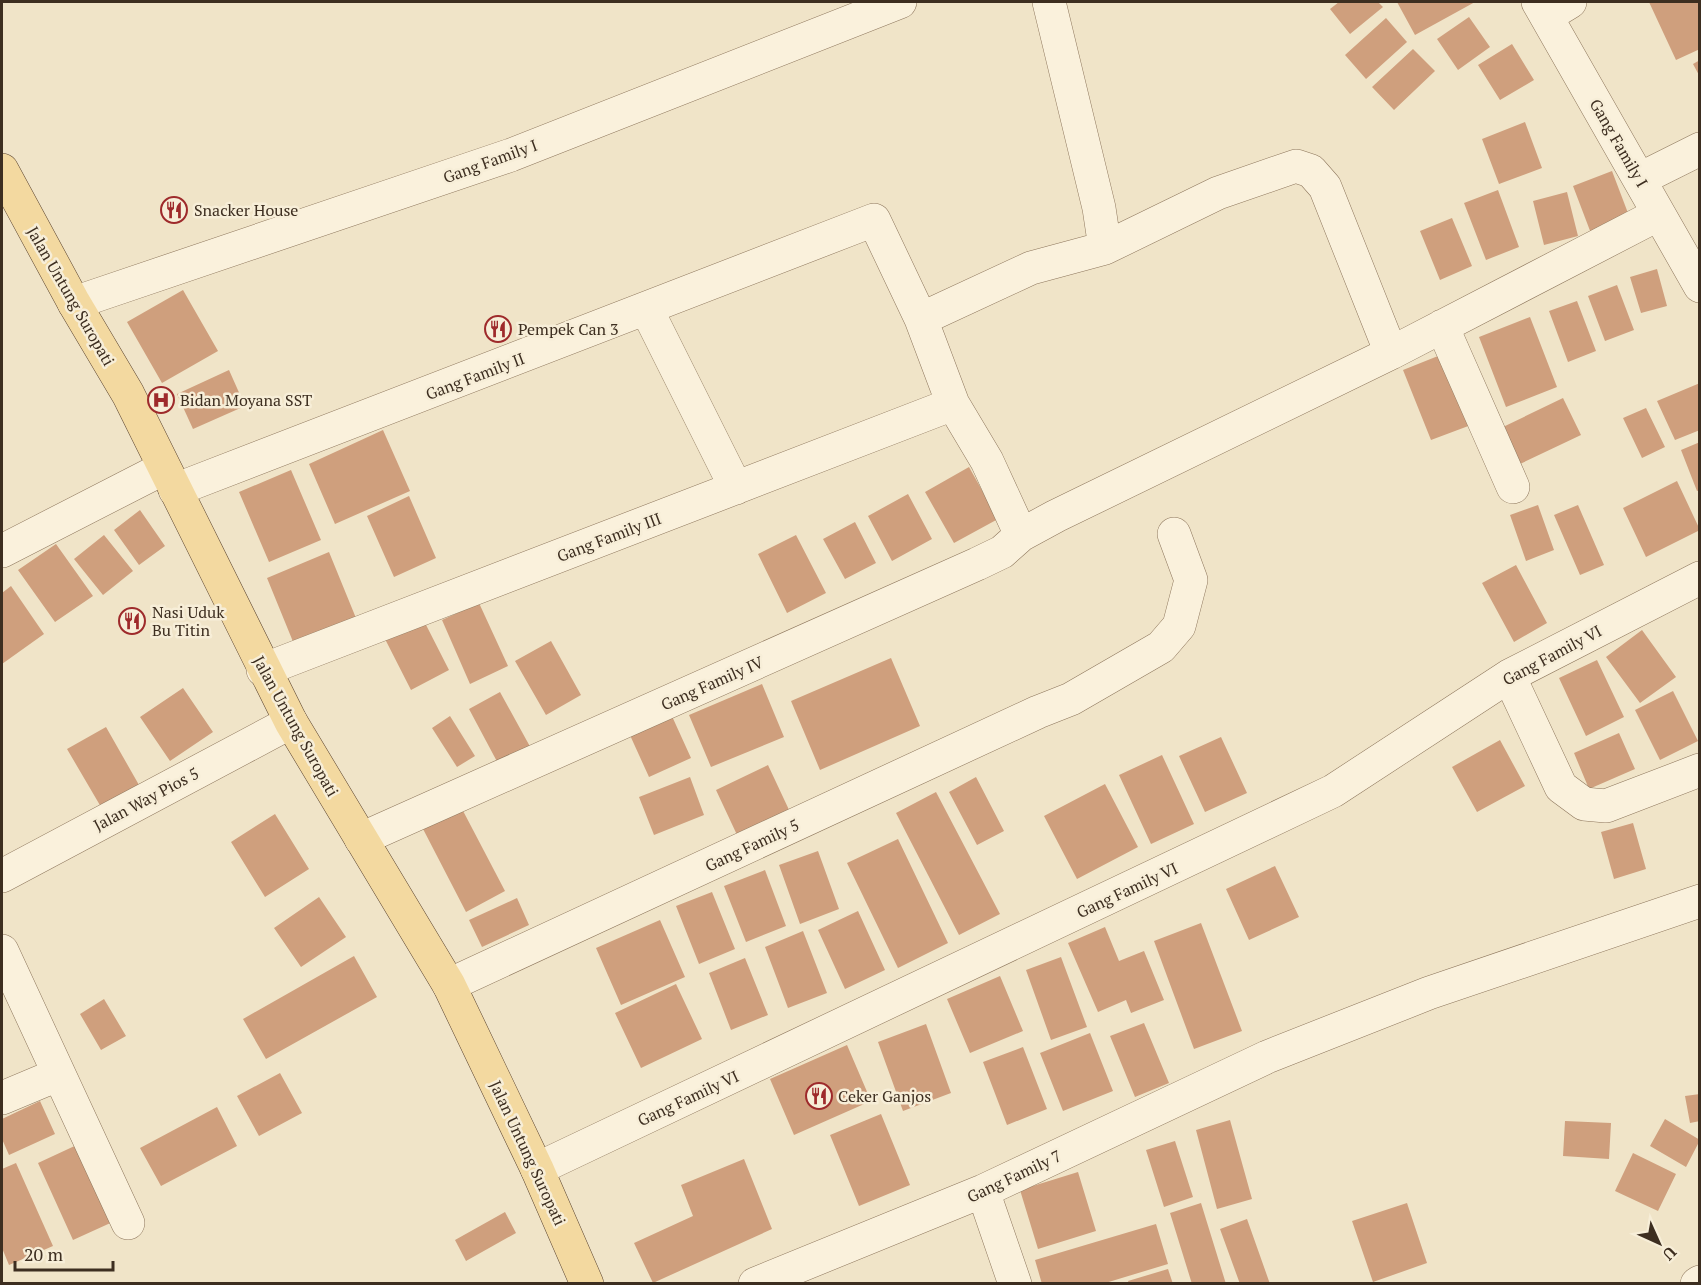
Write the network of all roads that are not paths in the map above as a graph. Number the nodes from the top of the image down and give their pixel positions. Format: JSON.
{"nodes":[{"id":1,"x":900,"y":2,"type":"edge"},
{"id":2,"x":1049,"y":2,"type":"edge"},
{"id":3,"x":1552,"y":6,"type":"edge"},
{"id":4,"x":1700,"y":149,"type":"edge"},
{"id":5,"x":2,"y":170,"type":"edge"},
{"id":6,"x":1640,"y":179,"type":"junction"},
{"id":7,"x":1659,"y":213,"type":"junction"},
{"id":8,"x":1106,"y":248,"type":"junction"},
{"id":9,"x":1700,"y":286,"type":"edge"},
{"id":10,"x":74,"y":303,"type":"junction"},
{"id":11,"x":647,"y":310,"type":"junction"},
{"id":12,"x":921,"y":319,"type":"junction"},
{"id":13,"x":1442,"y":327,"type":"junction"},
{"id":14,"x":1390,"y":353,"type":"junction"},
{"id":15,"x":953,"y":404,"type":"junction"},
{"id":16,"x":170,"y":479,"type":"junction"},
{"id":17,"x":1513,"y":487,"type":"dead end"},
{"id":18,"x":736,"y":488,"type":"junction"},
{"id":19,"x":1174,"y":534,"type":"dead end"},
{"id":20,"x":1021,"y":535,"type":"junction"},
{"id":21,"x":2,"y":551,"type":"edge"},
{"id":22,"x":1700,"y":578,"type":"edge"},
{"id":23,"x":263,"y":670,"type":"junction"},
{"id":24,"x":1509,"y":676,"type":"junction"},
{"id":25,"x":291,"y":722,"type":"junction"},
{"id":26,"x":1700,"y":770,"type":"edge"},
{"id":27,"x":361,"y":839,"type":"junction"},
{"id":28,"x":2,"y":876,"type":"edge"},
{"id":29,"x":1700,"y":900,"type":"edge"},
{"id":30,"x":2,"y":951,"type":"edge"},
{"id":31,"x":449,"y":985,"type":"junction"},
{"id":32,"x":57,"y":1075,"type":"junction"},
{"id":33,"x":2,"y":1098,"type":"edge"},
{"id":34,"x":537,"y":1169,"type":"junction"},
{"id":35,"x":983,"y":1191,"type":"junction"},
{"id":36,"x":128,"y":1223,"type":"dead end"},
{"id":37,"x":587,"y":1284,"type":"edge"},
{"id":38,"x":755,"y":1284,"type":"edge"},
{"id":39,"x":1015,"y":1284,"type":"edge"}],
"edges":[{"from":1,"to":10,"type":"street","name":"Gang Family I"},
{"from":2,"to":8,"type":"street"},
{"from":3,"to":6,"type":"street","name":"Gang Family I"},
{"from":4,"to":6,"type":"street"},
{"from":5,"to":10,"type":"main road","name":"Jalan Untung Suropati"},
{"from":6,"to":7,"type":"street","name":"Gang Family I"},
{"from":7,"to":9,"type":"street","name":"Gang Family I"},
{"from":7,"to":13,"type":"street","name":"Gang Family IV"},
{"from":8,"to":12,"type":"street"},
{"from":8,"to":14,"type":"street"},
{"from":10,"to":16,"type":"main road","name":"Jalan Untung Suropati"},
{"from":11,"to":12,"type":"street","name":"Gang Family II"},
{"from":11,"to":16,"type":"street","name":"Gang Family II"},
{"from":11,"to":18,"type":"street"},
{"from":12,"to":15,"type":"street"},
{"from":13,"to":14,"type":"street","name":"Gang Family IV"},
{"from":13,"to":17,"type":"street"},
{"from":14,"to":20,"type":"street","name":"Gang Family IV"},
{"from":15,"to":18,"type":"street","name":"Gang Family III"},
{"from":15,"to":20,"type":"street"},
{"from":16,"to":21,"type":"street","name":"Gang Family II"},
{"from":16,"to":23,"type":"main road","name":"Jalan Untung Suropati"},
{"from":18,"to":23,"type":"street","name":"Gang Family III"},
{"from":19,"to":31,"type":"street","name":"Gang Family 5"},
{"from":20,"to":27,"type":"street","name":"Gang Family IV"},
{"from":22,"to":24,"type":"street","name":"Gang Family VI"},
{"from":23,"to":25,"type":"main road","name":"Jalan Untung Suropati"},
{"from":24,"to":26,"type":"street"},
{"from":24,"to":34,"type":"street","name":"Gang Family VI"},
{"from":25,"to":27,"type":"main road","name":"Jalan Untung Suropati"},
{"from":25,"to":28,"type":"street","name":"Jalan Way Pios 5"},
{"from":27,"to":31,"type":"main road","name":"Jalan Untung Suropati"},
{"from":29,"to":35,"type":"street","name":"Gang Family 7"},
{"from":30,"to":32,"type":"street"},
{"from":31,"to":34,"type":"main road","name":"Jalan Untung Suropati"},
{"from":32,"to":33,"type":"street"},
{"from":32,"to":36,"type":"street"},
{"from":34,"to":37,"type":"main road","name":"Jalan Untung Suropati"},
{"from":35,"to":38,"type":"street","name":"Gang Family 7"},
{"from":35,"to":39,"type":"street"}]}
